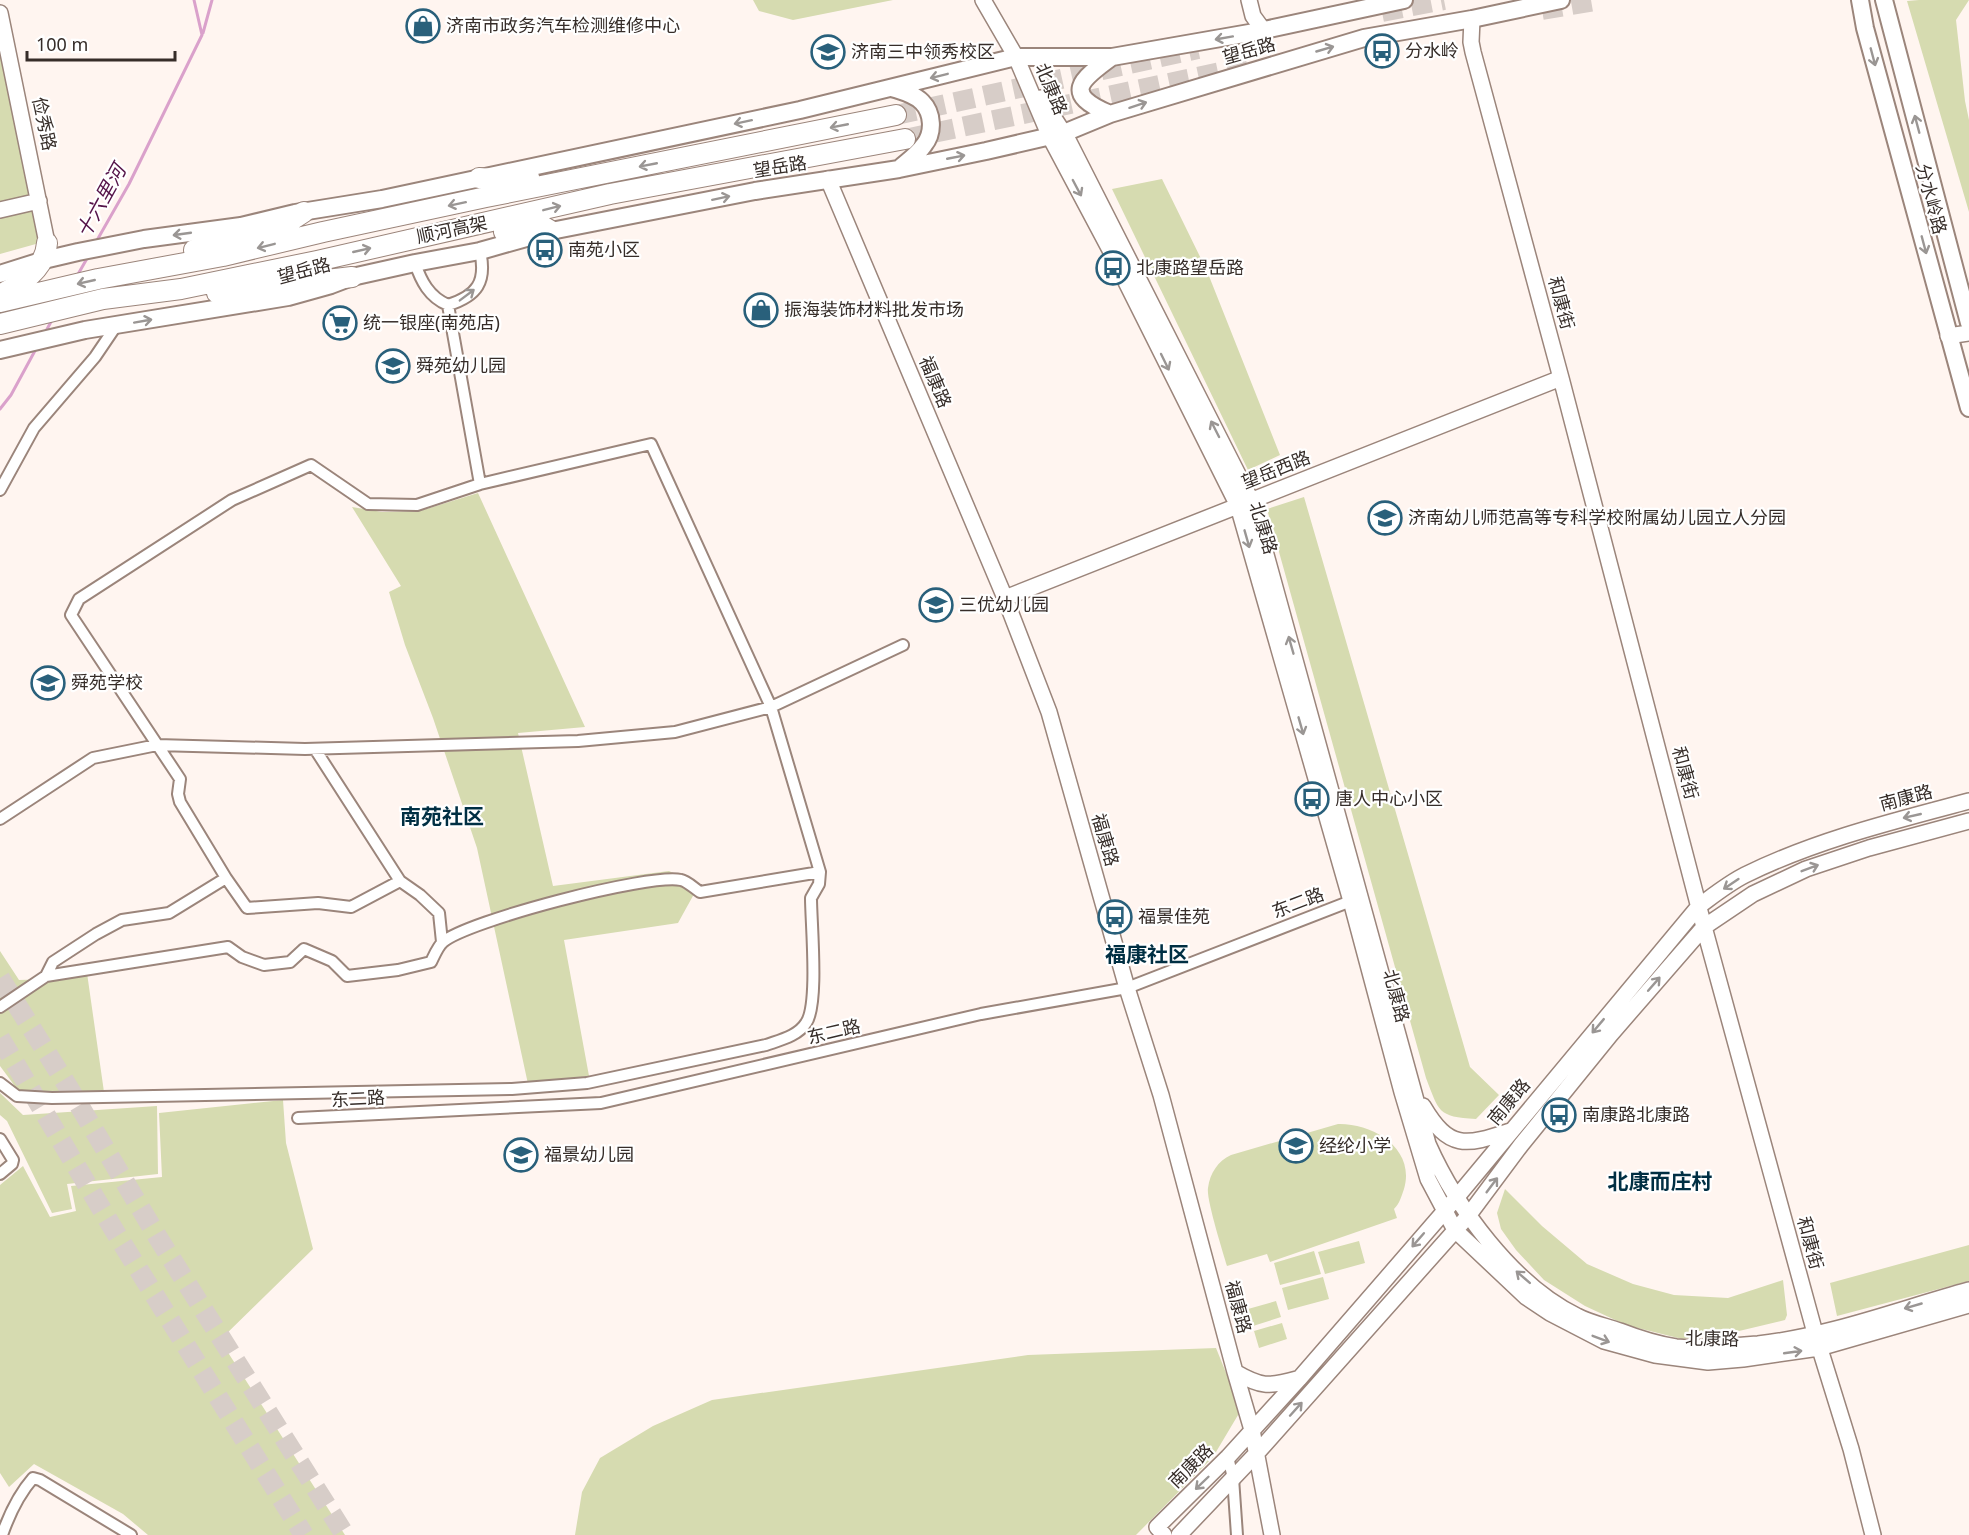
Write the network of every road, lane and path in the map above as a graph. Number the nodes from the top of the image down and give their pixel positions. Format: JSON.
{"nodes":[{"id":1,"x":983,"y":0,"type":"edge"},
{"id":2,"x":1250,"y":0,"type":"edge"},
{"id":3,"x":1404,"y":0,"type":"edge"},
{"id":4,"x":1561,"y":0,"type":"edge"},
{"id":5,"x":1860,"y":0,"type":"edge"},
{"id":6,"x":1884,"y":0,"type":"edge"},
{"id":7,"x":0,"y":13,"type":"edge"},
{"id":8,"x":1472,"y":19,"type":"junction"},
{"id":9,"x":1264,"y":31,"type":"junction"},
{"id":10,"x":1016,"y":57,"type":"junction"},
{"id":11,"x":1112,"y":57,"type":"junction"},
{"id":12,"x":892,"y":88,"type":"junction"},
{"id":13,"x":1110,"y":114,"type":"junction"},
{"id":14,"x":896,"y":115,"type":"tunnel mouth"},
{"id":15,"x":1057,"y":135,"type":"junction"},
{"id":16,"x":905,"y":139,"type":"tunnel mouth"},
{"id":17,"x":899,"y":169,"type":"junction"},
{"id":18,"x":479,"y":178,"type":"junction"},
{"id":19,"x":578,"y":179,"type":"junction"},
{"id":20,"x":828,"y":179,"type":"junction"},
{"id":21,"x":39,"y":201,"type":"junction"},
{"id":22,"x":0,"y":210,"type":"edge"},
{"id":23,"x":303,"y":212,"type":"junction"},
{"id":24,"x":452,"y":231,"type":"junction"},
{"id":25,"x":551,"y":231,"type":"junction"},
{"id":26,"x":46,"y":251,"type":"junction"},
{"id":27,"x":480,"y":251,"type":"junction"},
{"id":28,"x":415,"y":263,"type":"junction"},
{"id":29,"x":164,"y":267,"type":"junction"},
{"id":30,"x":7,"y":272,"type":"edge"},
{"id":31,"x":352,"y":277,"type":"junction"},
{"id":32,"x":182,"y":289,"type":"junction"},
{"id":33,"x":0,"y":295,"type":"edge"},
{"id":34,"x":0,"y":302,"type":"edge"},
{"id":35,"x":448,"y":305,"type":"junction"},
{"id":36,"x":1969,"y":323,"type":"edge"},
{"id":37,"x":116,"y":326,"type":"junction"},
{"id":38,"x":8,"y":332,"type":"edge"},
{"id":39,"x":1969,"y":333,"type":"edge"},
{"id":40,"x":1948,"y":336,"type":"junction"},
{"id":41,"x":1562,"y":378,"type":"junction"},
{"id":42,"x":1969,"y":408,"type":"edge"},
{"id":43,"x":480,"y":484,"type":"junction"},
{"id":44,"x":0,"y":490,"type":"edge"},
{"id":45,"x":1244,"y":503,"type":"junction"},
{"id":46,"x":1005,"y":598,"type":"junction"},
{"id":47,"x":903,"y":645,"type":"dead end"},
{"id":48,"x":771,"y":707,"type":"junction"},
{"id":49,"x":157,"y":745,"type":"junction"},
{"id":50,"x":315,"y":749,"type":"junction"},
{"id":51,"x":1969,"y":801,"type":"edge"},
{"id":52,"x":0,"y":819,"type":"edge"},
{"id":53,"x":1969,"y":821,"type":"edge"},
{"id":54,"x":820,"y":872,"type":"junction"},
{"id":55,"x":226,"y":878,"type":"junction"},
{"id":56,"x":400,"y":881,"type":"junction"},
{"id":57,"x":1356,"y":899,"type":"junction"},
{"id":58,"x":1699,"y":906,"type":"junction"},
{"id":59,"x":1704,"y":927,"type":"junction"},
{"id":60,"x":442,"y":942,"type":"junction"},
{"id":61,"x":46,"y":976,"type":"junction"},
{"id":62,"x":1127,"y":988,"type":"junction"},
{"id":63,"x":0,"y":1007,"type":"edge"},
{"id":64,"x":0,"y":1083,"type":"edge"},
{"id":65,"x":1411,"y":1086,"type":"junction"},
{"id":66,"x":297,"y":1118,"type":"dead end"},
{"id":67,"x":1510,"y":1131,"type":"junction"},
{"id":68,"x":0,"y":1139,"type":"edge"},
{"id":69,"x":0,"y":1174,"type":"edge"},
{"id":70,"x":1456,"y":1198,"type":"junction"},
{"id":71,"x":1444,"y":1210,"type":"junction"},
{"id":72,"x":1468,"y":1216,"type":"junction"},
{"id":73,"x":1455,"y":1230,"type":"junction"},
{"id":74,"x":1969,"y":1290,"type":"edge"},
{"id":75,"x":1969,"y":1305,"type":"edge"},
{"id":76,"x":1817,"y":1341,"type":"junction"},
{"id":77,"x":1235,"y":1372,"type":"junction"},
{"id":78,"x":1299,"y":1379,"type":"junction"},
{"id":79,"x":1252,"y":1430,"type":"junction"},
{"id":80,"x":1257,"y":1452,"type":"junction"},
{"id":81,"x":1228,"y":1457,"type":"junction"},
{"id":82,"x":1233,"y":1478,"type":"junction"},
{"id":83,"x":2,"y":1535,"type":"edge"},
{"id":84,"x":131,"y":1535,"type":"edge"},
{"id":85,"x":1164,"y":1535,"type":"edge"},
{"id":86,"x":1179,"y":1535,"type":"edge"},
{"id":87,"x":1237,"y":1535,"type":"edge"},
{"id":88,"x":1272,"y":1535,"type":"edge"},
{"id":89,"x":1873,"y":1535,"type":"edge"}],
"edges":[{"from":1,"to":10,"type":"street","name":"北康路"},
{"from":2,"to":9,"type":"street"},
{"from":3,"to":9,"type":"main road","name":"望岳路"},
{"from":4,"to":8,"type":"main road","name":"望岳路"},
{"from":5,"to":40,"type":"main road","name":"分水岭路","one_way":true},
{"from":36,"to":6,"type":"main road","name":"分水岭路","one_way":true},
{"from":7,"to":21,"type":"street","name":"俭秀路"},
{"from":13,"to":8,"type":"main road","name":"望岳路","one_way":true},
{"from":8,"to":41,"type":"street","name":"和康街"},
{"from":9,"to":11,"type":"main road","name":"望岳路","one_way":true},
{"from":10,"to":11,"type":"main road","name":"望岳路"},
{"from":10,"to":12,"type":"main road","name":"望岳路","one_way":true},
{"from":10,"to":15,"type":"street","name":"北康路"},
{"from":11,"to":13,"type":"main road"},
{"from":12,"to":17,"type":"main road"},
{"from":12,"to":18,"type":"main road","name":"望岳路","one_way":true},
{"from":13,"to":15,"type":"main road","name":"望岳路"},
{"from":14,"to":19,"type":"highway","name":"顺河高架","one_way":true},
{"from":17,"to":15,"type":"main road","name":"望岳路","one_way":true},
{"from":15,"to":45,"type":"street","name":"北康路"},
{"from":24,"to":16,"type":"highway","name":"顺河高架","one_way":true},
{"from":17,"to":20,"type":"main road","name":"望岳路"},
{"from":18,"to":19,"type":"highway"},
{"from":18,"to":23,"type":"main road","name":"望岳路"},
{"from":19,"to":29,"type":"highway","name":"顺河高架","one_way":true},
{"from":25,"to":20,"type":"main road","name":"望岳路","one_way":true},
{"from":20,"to":46,"type":"street","name":"福康路"},
{"from":21,"to":22,"type":"street"},
{"from":21,"to":26,"type":"street","name":"俭秀路"},
{"from":23,"to":26,"type":"main road","name":"望岳路","one_way":true},
{"from":23,"to":29,"type":"highway"},
{"from":24,"to":25,"type":"highway"},
{"from":32,"to":24,"type":"highway","name":"顺河高架","one_way":true},
{"from":25,"to":27,"type":"main road","name":"望岳路"},
{"from":26,"to":30,"type":"main road","name":"望岳路"},
{"from":26,"to":33,"type":"highway"},
{"from":27,"to":28,"type":"main road","name":"望岳路"},
{"from":35,"to":27,"type":"street","one_way":true},
{"from":28,"to":31,"type":"main road","name":"望岳路"},
{"from":28,"to":35,"type":"street"},
{"from":29,"to":34,"type":"highway","name":"顺河高架","one_way":true},
{"from":31,"to":32,"type":"highway"},
{"from":37,"to":31,"type":"main road","name":"望岳路","one_way":true},
{"from":32,"to":38,"type":"highway","name":"顺河高架"},
{"from":35,"to":43,"type":"street"},
{"from":37,"to":38,"type":"main road","name":"望岳路"},
{"from":37,"to":44,"type":"street"},
{"from":39,"to":40,"type":"street"},
{"from":40,"to":42,"type":"main road","name":"分水岭路"},
{"from":41,"to":45,"type":"street","name":"望岳西路"},
{"from":41,"to":58,"type":"street","name":"和康街"},
{"from":43,"to":48,"type":"street"},
{"from":43,"to":49,"type":"street"},
{"from":45,"to":46,"type":"street","name":"望岳西路"},
{"from":45,"to":57,"type":"street","name":"北康路"},
{"from":46,"to":62,"type":"street","name":"福康路"},
{"from":47,"to":48,"type":"street"},
{"from":48,"to":50,"type":"street"},
{"from":48,"to":54,"type":"street"},
{"from":49,"to":50,"type":"street"},
{"from":49,"to":52,"type":"street"},
{"from":49,"to":55,"type":"street"},
{"from":50,"to":56,"type":"street"},
{"from":51,"to":58,"type":"street","name":"南康路","one_way":true},
{"from":59,"to":53,"type":"street","name":"南康路","one_way":true},
{"from":54,"to":60,"type":"street"},
{"from":54,"to":64,"type":"street"},
{"from":55,"to":56,"type":"street"},
{"from":55,"to":61,"type":"street"},
{"from":56,"to":60,"type":"street"},
{"from":57,"to":62,"type":"street","name":"东二路"},
{"from":57,"to":65,"type":"street","name":"北康路"},
{"from":57,"to":71,"type":"street","name":"北康路"},
{"from":58,"to":59,"type":"street","name":"和康街"},
{"from":58,"to":67,"type":"street","name":"南康路","one_way":true},
{"from":72,"to":59,"type":"street","name":"南康路","one_way":true},
{"from":59,"to":76,"type":"street","name":"和康街"},
{"from":60,"to":61,"type":"street"},
{"from":61,"to":63,"type":"street"},
{"from":62,"to":66,"type":"street","name":"东二路"},
{"from":62,"to":77,"type":"street","name":"福康路"},
{"from":65,"to":67,"type":"street"},
{"from":65,"to":70,"type":"street","name":"北康路"},
{"from":67,"to":70,"type":"street","name":"南康路"},
{"from":68,"to":69,"type":"street"},
{"from":70,"to":71,"type":"street","name":"南康路"},
{"from":70,"to":72,"type":"street","name":"北康路"},
{"from":71,"to":73,"type":"street","name":"北康路"},
{"from":71,"to":78,"type":"street","name":"南康路","one_way":true},
{"from":72,"to":73,"type":"street","name":"南康路"},
{"from":76,"to":72,"type":"street","name":"北康路","one_way":true},
{"from":73,"to":76,"type":"street","name":"北康路","one_way":true},
{"from":80,"to":73,"type":"street","name":"南康路","one_way":true},
{"from":74,"to":76,"type":"street","name":"北康路","one_way":true},
{"from":75,"to":76,"type":"street","name":"北康路"},
{"from":76,"to":89,"type":"street","name":"和康街"},
{"from":77,"to":78,"type":"street"},
{"from":77,"to":79,"type":"street","name":"福康路"},
{"from":78,"to":79,"type":"street","name":"南康路"},
{"from":79,"to":80,"type":"street","name":"福康路"},
{"from":79,"to":81,"type":"street","name":"南康路"},
{"from":80,"to":82,"type":"street","name":"南康路"},
{"from":80,"to":88,"type":"street","name":"福康路"},
{"from":81,"to":82,"type":"street"},
{"from":81,"to":85,"type":"street","name":"南康路","one_way":true},
{"from":82,"to":86,"type":"street","name":"南康路"},
{"from":82,"to":87,"type":"street"},
{"from":83,"to":84,"type":"street"}]}
